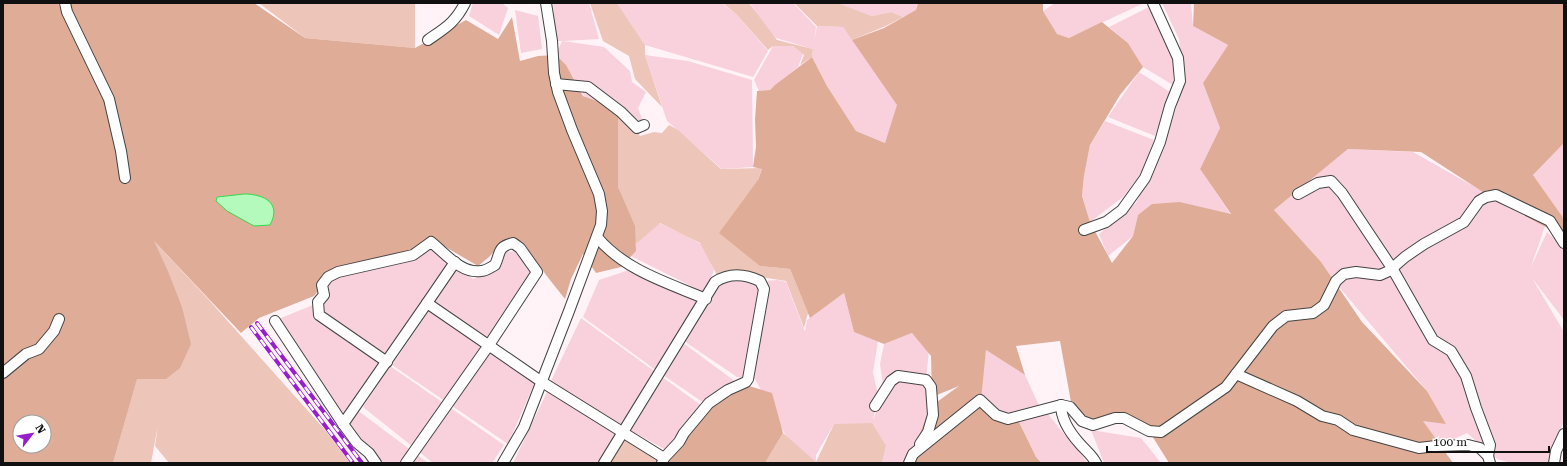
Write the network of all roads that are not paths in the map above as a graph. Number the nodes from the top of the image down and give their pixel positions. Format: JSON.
{"nodes":[{"id":1,"x":65,"y":3,"type":"edge"},
{"id":2,"x":465,"y":3,"type":"edge"},
{"id":3,"x":546,"y":3,"type":"edge"},
{"id":4,"x":1153,"y":3,"type":"edge"},
{"id":5,"x":428,"y":40,"type":"dead end"},
{"id":6,"x":556,"y":84,"type":"junction"},
{"id":7,"x":644,"y":125,"type":"dead end"},
{"id":8,"x":125,"y":178,"type":"dead end"},
{"id":9,"x":1298,"y":194,"type":"dead end"},
{"id":10,"x":1084,"y":230,"type":"dead end"},
{"id":11,"x":597,"y":238,"type":"junction"},
{"id":12,"x":1564,"y":243,"type":"edge"},
{"id":13,"x":455,"y":262,"type":"junction"},
{"id":14,"x":1392,"y":268,"type":"junction"},
{"id":15,"x":706,"y":299,"type":"junction"},
{"id":16,"x":427,"y":303,"type":"junction"},
{"id":17,"x":59,"y":319,"type":"dead end"},
{"id":18,"x":275,"y":321,"type":"dead end"},
{"id":19,"x":489,"y":345,"type":"junction"},
{"id":20,"x":387,"y":362,"type":"junction"},
{"id":21,"x":3,"y":372,"type":"edge"},
{"id":22,"x":1236,"y":374,"type":"junction"},
{"id":23,"x":542,"y":382,"type":"junction"},
{"id":24,"x":1061,"y":405,"type":"junction"},
{"id":25,"x":875,"y":406,"type":"dead end"},
{"id":26,"x":343,"y":424,"type":"junction"},
{"id":27,"x":623,"y":432,"type":"junction"},
{"id":28,"x":1564,"y":434,"type":"edge"},
{"id":29,"x":911,"y":458,"type":"edge"},
{"id":30,"x":1489,"y":459,"type":"edge"},
{"id":31,"x":663,"y":461,"type":"edge"},
{"id":32,"x":376,"y":463,"type":"edge"},
{"id":33,"x":406,"y":463,"type":"edge"},
{"id":34,"x":504,"y":463,"type":"edge"},
{"id":35,"x":604,"y":463,"type":"edge"},
{"id":36,"x":1096,"y":463,"type":"edge"},
{"id":37,"x":1554,"y":463,"type":"edge"}],
"edges":[{"from":1,"to":8,"type":"street"},
{"from":2,"to":5,"type":"street"},
{"from":3,"to":6,"type":"street"},
{"from":4,"to":10,"type":"street"},
{"from":6,"to":7,"type":"street"},
{"from":6,"to":11,"type":"street"},
{"from":9,"to":14,"type":"street"},
{"from":11,"to":15,"type":"street"},
{"from":11,"to":23,"type":"street"},
{"from":12,"to":14,"type":"street"},
{"from":13,"to":16,"type":"street"},
{"from":13,"to":19,"type":"street"},
{"from":13,"to":20,"type":"street"},
{"from":14,"to":22,"type":"street"},
{"from":14,"to":30,"type":"street"},
{"from":15,"to":27,"type":"street"},
{"from":15,"to":31,"type":"street"},
{"from":16,"to":19,"type":"street"},
{"from":16,"to":20,"type":"street"},
{"from":17,"to":21,"type":"street"},
{"from":18,"to":26,"type":"street"},
{"from":19,"to":23,"type":"street"},
{"from":19,"to":33,"type":"street"},
{"from":20,"to":26,"type":"street"},
{"from":22,"to":24,"type":"street"},
{"from":22,"to":30,"type":"street"},
{"from":23,"to":27,"type":"street"},
{"from":23,"to":34,"type":"street"},
{"from":24,"to":29,"type":"street"},
{"from":24,"to":36,"type":"street"},
{"from":25,"to":29,"type":"street"},
{"from":26,"to":32,"type":"street"},
{"from":27,"to":31,"type":"street"},
{"from":27,"to":35,"type":"street"},
{"from":28,"to":37,"type":"street"}]}
